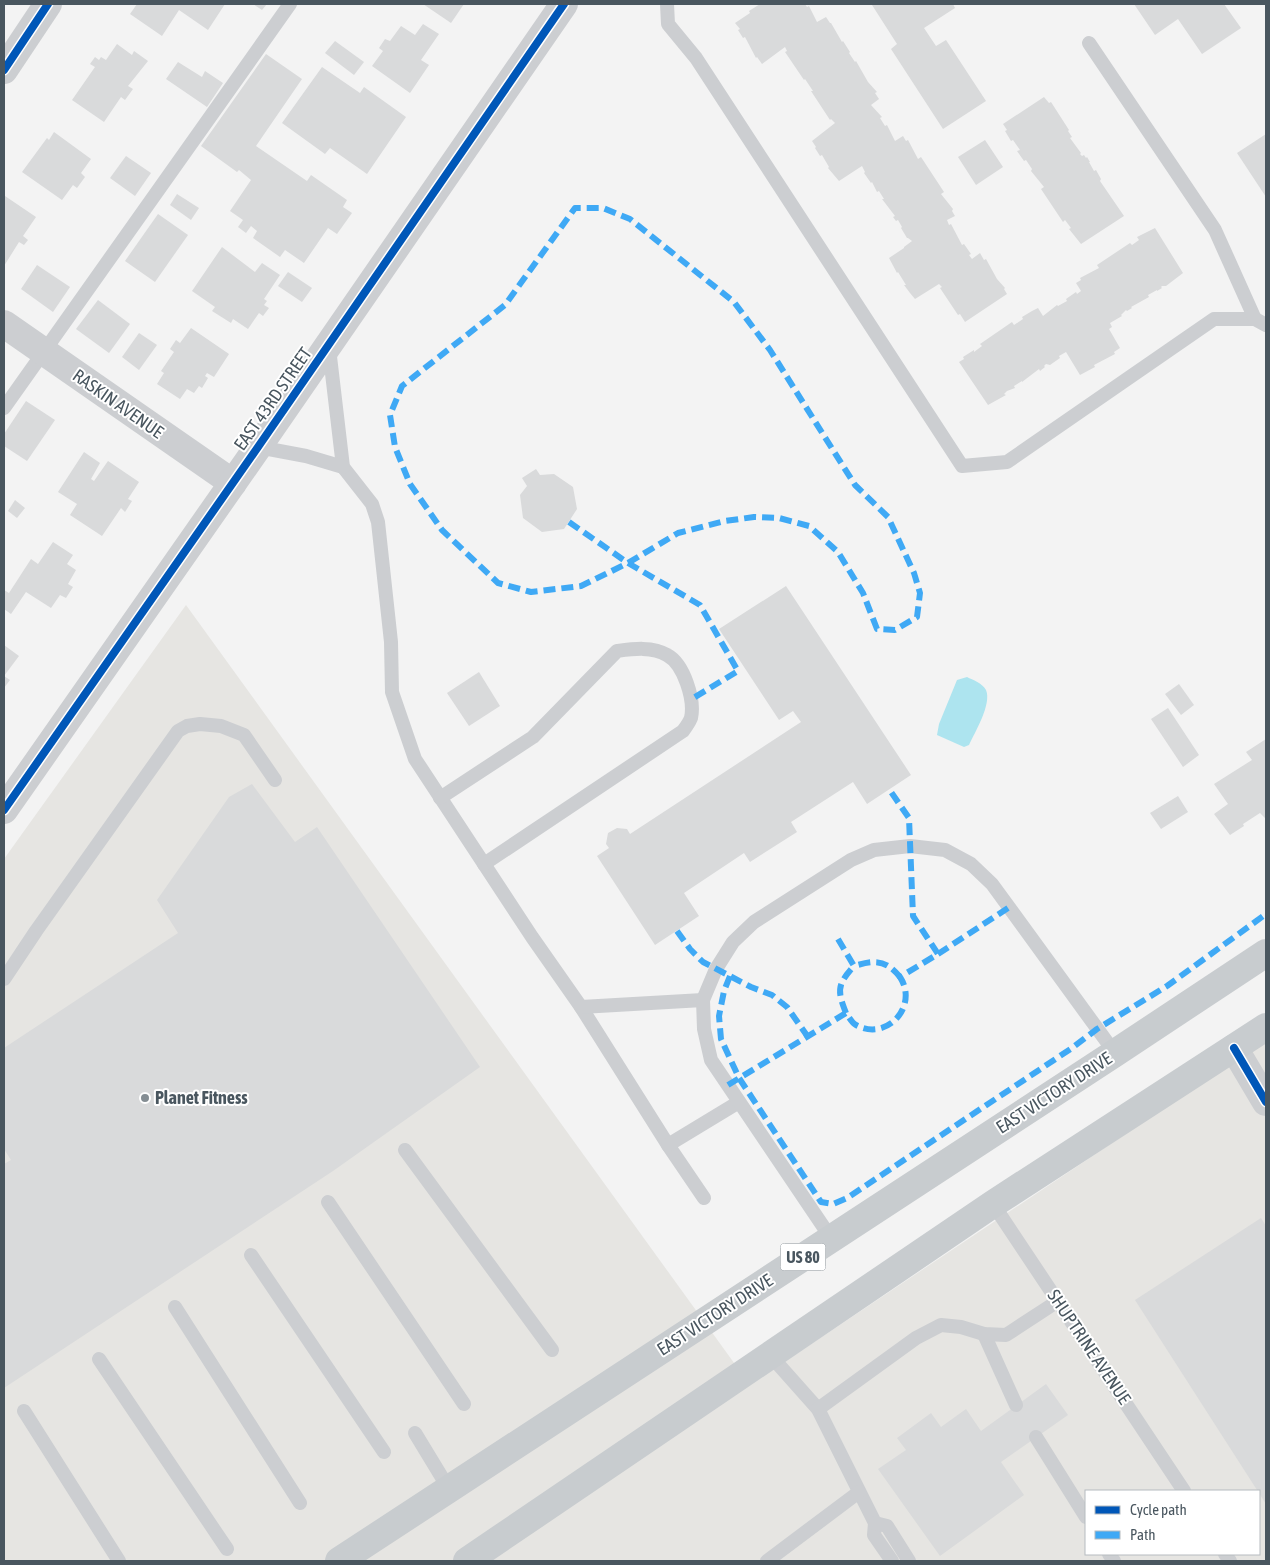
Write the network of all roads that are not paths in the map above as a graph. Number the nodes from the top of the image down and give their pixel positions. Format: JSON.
{"nodes":[{"id":1,"x":48,"y":4,"type":"edge"},
{"id":2,"x":290,"y":4,"type":"edge"},
{"id":3,"x":564,"y":4,"type":"edge"},
{"id":4,"x":667,"y":4,"type":"edge"},
{"id":5,"x":1089,"y":42,"type":"dead end"},
{"id":6,"x":4,"y":70,"type":"edge"},
{"id":7,"x":1260,"y":322,"type":"edge"},
{"id":8,"x":4,"y":324,"type":"edge"},
{"id":9,"x":328,"y":345,"type":"junction"},
{"id":10,"x":44,"y":352,"type":"junction"},
{"id":11,"x":4,"y":408,"type":"edge"},
{"id":12,"x":258,"y":447,"type":"junction"},
{"id":13,"x":344,"y":467,"type":"junction"},
{"id":14,"x":233,"y":483,"type":"junction"},
{"id":15,"x":275,"y":780,"type":"dead end"},
{"id":16,"x":440,"y":798,"type":"junction"},
{"id":17,"x":4,"y":810,"type":"edge"},
{"id":18,"x":484,"y":864,"type":"junction"},
{"id":19,"x":1266,"y":952,"type":"edge"},
{"id":20,"x":4,"y":979,"type":"edge"},
{"id":21,"x":703,"y":1000,"type":"junction"},
{"id":22,"x":581,"y":1007,"type":"junction"},
{"id":23,"x":1266,"y":1027,"type":"edge"},
{"id":24,"x":1234,"y":1048,"type":"junction"},
{"id":25,"x":1115,"y":1054,"type":"junction"},
{"id":26,"x":739,"y":1102,"type":"junction"},
{"id":27,"x":1266,"y":1102,"type":"edge"},
{"id":28,"x":668,"y":1145,"type":"junction"},
{"id":29,"x":405,"y":1150,"type":"dead end"},
{"id":30,"x":704,"y":1198,"type":"dead end"},
{"id":31,"x":328,"y":1202,"type":"dead end"},
{"id":32,"x":993,"y":1204,"type":"junction"},
{"id":33,"x":831,"y":1238,"type":"junction"},
{"id":34,"x":251,"y":1255,"type":"dead end"},
{"id":35,"x":1058,"y":1301,"type":"junction"},
{"id":36,"x":175,"y":1307,"type":"dead end"},
{"id":37,"x":984,"y":1334,"type":"junction"},
{"id":38,"x":552,"y":1350,"type":"dead end"},
{"id":39,"x":770,"y":1355,"type":"junction"},
{"id":40,"x":99,"y":1359,"type":"dead end"},
{"id":41,"x":464,"y":1404,"type":"dead end"},
{"id":42,"x":1016,"y":1405,"type":"dead end"},
{"id":43,"x":818,"y":1409,"type":"junction"},
{"id":44,"x":24,"y":1411,"type":"dead end"},
{"id":45,"x":416,"y":1433,"type":"dead end"},
{"id":46,"x":1036,"y":1437,"type":"dead end"},
{"id":47,"x":384,"y":1452,"type":"dead end"},
{"id":48,"x":449,"y":1489,"type":"junction"},
{"id":49,"x":1183,"y":1490,"type":"edge"},
{"id":50,"x":860,"y":1492,"type":"junction"},
{"id":51,"x":300,"y":1503,"type":"dead end"},
{"id":52,"x":1085,"y":1515,"type":"edge"},
{"id":53,"x":875,"y":1523,"type":"junction"},
{"id":54,"x":227,"y":1548,"type":"dead end"},
{"id":55,"x":119,"y":1561,"type":"edge"},
{"id":56,"x":339,"y":1561,"type":"edge"},
{"id":57,"x":467,"y":1561,"type":"edge"},
{"id":58,"x":767,"y":1561,"type":"edge"},
{"id":59,"x":892,"y":1561,"type":"edge"},
{"id":60,"x":909,"y":1561,"type":"edge"}],
"edges":[{"from":1,"to":6,"type":"street"},
{"from":2,"to":10,"type":"lane"},
{"from":3,"to":9,"type":"street","name":"EAST 43RD STREET"},
{"from":4,"to":7,"type":"lane"},
{"from":5,"to":7,"type":"lane"},
{"from":8,"to":10,"type":"street","name":"RASKIN AVENUE"},
{"from":9,"to":12,"type":"street","name":"EAST 43RD STREET"},
{"from":9,"to":13,"type":"lane"},
{"from":10,"to":11,"type":"lane"},
{"from":10,"to":14,"type":"street","name":"RASKIN AVENUE"},
{"from":12,"to":13,"type":"lane"},
{"from":12,"to":14,"type":"street","name":"EAST 43RD STREET"},
{"from":13,"to":16,"type":"lane"},
{"from":14,"to":17,"type":"street","name":"EAST 43RD STREET"},
{"from":15,"to":20,"type":"lane"},
{"from":16,"to":18,"type":"lane"},
{"from":16,"to":18,"type":"lane"},
{"from":18,"to":22,"type":"lane"},
{"from":19,"to":25,"type":"main road","name":"EAST VICTORY DRIVE","number":"US 80"},
{"from":21,"to":22,"type":"lane"},
{"from":21,"to":25,"type":"lane"},
{"from":21,"to":26,"type":"lane"},
{"from":22,"to":28,"type":"lane"},
{"from":23,"to":24,"type":"main road"},
{"from":24,"to":27,"type":"street"},
{"from":24,"to":32,"type":"main road"},
{"from":25,"to":33,"type":"main road","name":"EAST VICTORY DRIVE","number":"US 80"},
{"from":26,"to":28,"type":"lane"},
{"from":26,"to":33,"type":"lane"},
{"from":28,"to":30,"type":"lane"},
{"from":29,"to":38,"type":"lane"},
{"from":31,"to":41,"type":"lane"},
{"from":32,"to":35,"type":"lane","name":"SHUPTRINE AVENUE"},
{"from":32,"to":39,"type":"main road"},
{"from":33,"to":48,"type":"main road","name":"EAST VICTORY DRIVE","number":"US 80"},
{"from":34,"to":47,"type":"lane"},
{"from":35,"to":37,"type":"lane"},
{"from":35,"to":49,"type":"lane","name":"SHUPTRINE AVENUE"},
{"from":36,"to":51,"type":"lane"},
{"from":37,"to":42,"type":"lane"},
{"from":37,"to":43,"type":"lane"},
{"from":39,"to":43,"type":"lane"},
{"from":39,"to":57,"type":"main road"},
{"from":40,"to":54,"type":"lane"},
{"from":43,"to":50,"type":"lane"},
{"from":44,"to":55,"type":"lane"},
{"from":45,"to":48,"type":"lane"},
{"from":46,"to":52,"type":"lane"},
{"from":48,"to":56,"type":"main road","name":"EAST VICTORY DRIVE","number":"US 80"},
{"from":50,"to":53,"type":"lane"},
{"from":50,"to":58,"type":"lane"},
{"from":53,"to":59,"type":"lane"},
{"from":53,"to":60,"type":"lane"}]}
